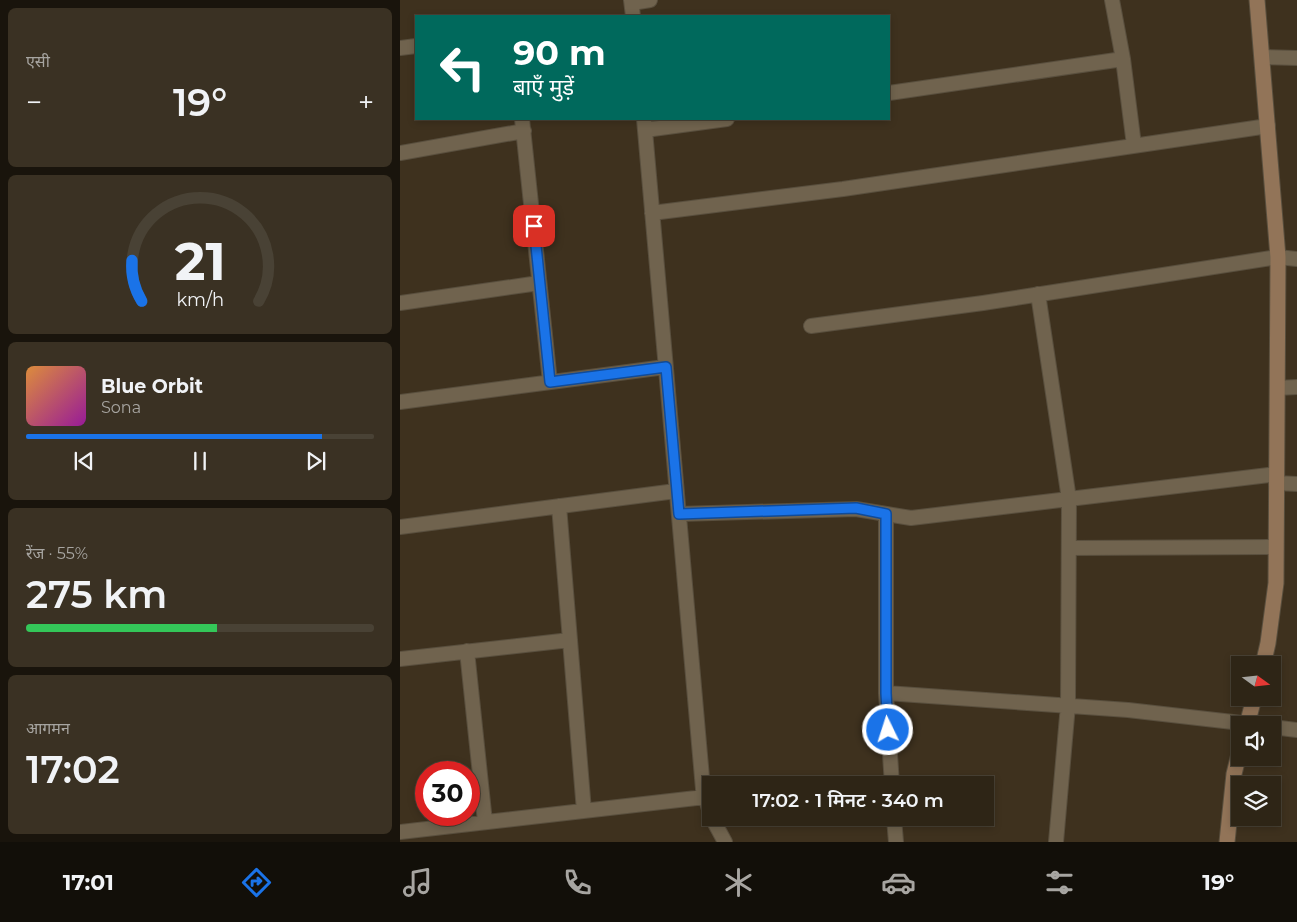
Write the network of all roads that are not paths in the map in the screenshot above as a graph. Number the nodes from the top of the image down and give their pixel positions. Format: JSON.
{"nodes":[{"id":1,"x":650,"y":0,"type":"edge"},
{"id":2,"x":1112,"y":0,"type":"edge"},
{"id":3,"x":1257,"y":0,"type":"edge"},
{"id":4,"x":632,"y":6,"type":"edge"},
{"id":5,"x":415,"y":46,"type":"edge"},
{"id":6,"x":400,"y":48,"type":"edge"},
{"id":7,"x":1262,"y":57,"type":"junction"},
{"id":8,"x":1297,"y":58,"type":"edge"},
{"id":9,"x":1123,"y":59,"type":"junction"},
{"id":10,"x":890,"y":93,"type":"edge"},
{"id":11,"x":714,"y":120,"type":"edge"},
{"id":12,"x":523,"y":125,"type":"edge"},
{"id":13,"x":644,"y":125,"type":"edge"},
{"id":14,"x":1268,"y":126,"type":"junction"},
{"id":15,"x":1134,"y":145,"type":"junction"},
{"id":16,"x":400,"y":153,"type":"edge"},
{"id":17,"x":652,"y":213,"type":"junction"},
{"id":18,"x":1278,"y":257,"type":"junction"},
{"id":19,"x":1297,"y":259,"type":"edge"},
{"id":20,"x":539,"y":283,"type":"junction"},
{"id":21,"x":1038,"y":294,"type":"junction"},
{"id":22,"x":400,"y":303,"type":"edge"},
{"id":23,"x":811,"y":326,"type":"dead end"},
{"id":24,"x":666,"y":367,"type":"junction"},
{"id":25,"x":550,"y":382,"type":"junction"},
{"id":26,"x":1297,"y":387,"type":"edge"},
{"id":27,"x":1277,"y":388,"type":"junction"},
{"id":28,"x":400,"y":402,"type":"edge"},
{"id":29,"x":1276,"y":479,"type":"junction"},
{"id":30,"x":1297,"y":484,"type":"edge"},
{"id":31,"x":676,"y":491,"type":"junction"},
{"id":32,"x":1069,"y":499,"type":"junction"},
{"id":33,"x":559,"y":506,"type":"junction"},
{"id":34,"x":679,"y":514,"type":"junction"},
{"id":35,"x":886,"y":514,"type":"junction"},
{"id":36,"x":400,"y":527,"type":"edge"},
{"id":37,"x":1276,"y":547,"type":"junction"},
{"id":38,"x":1069,"y":548,"type":"junction"},
{"id":39,"x":570,"y":640,"type":"junction"},
{"id":40,"x":467,"y":651,"type":"junction"},
{"id":41,"x":1265,"y":656,"type":"edge"},
{"id":42,"x":400,"y":659,"type":"edge"},
{"id":43,"x":886,"y":693,"type":"junction"},
{"id":44,"x":1068,"y":706,"type":"junction"},
{"id":45,"x":1231,"y":722,"type":"edge"},
{"id":46,"x":1281,"y":728,"type":"edge"},
{"id":47,"x":1297,"y":730,"type":"edge"},
{"id":48,"x":1236,"y":766,"type":"edge"},
{"id":49,"x":891,"y":776,"type":"edge"},
{"id":50,"x":702,"y":778,"type":"edge"},
{"id":51,"x":702,"y":797,"type":"edge"},
{"id":52,"x":584,"y":811,"type":"junction"},
{"id":53,"x":485,"y":822,"type":"junction"},
{"id":54,"x":717,"y":826,"type":"edge"},
{"id":55,"x":895,"y":826,"type":"edge"},
{"id":56,"x":400,"y":832,"type":"edge"},
{"id":57,"x":725,"y":842,"type":"edge"},
{"id":58,"x":896,"y":842,"type":"edge"},
{"id":59,"x":1056,"y":842,"type":"edge"},
{"id":60,"x":1227,"y":842,"type":"edge"}],
"edges":[{"from":1,"to":4,"type":"street"},
{"from":2,"to":9,"type":"street"},
{"from":3,"to":7,"type":"street"},
{"from":5,"to":6,"type":"street"},
{"from":7,"to":8,"type":"street"},
{"from":7,"to":14,"type":"street"},
{"from":9,"to":10,"type":"street"},
{"from":9,"to":15,"type":"street"},
{"from":11,"to":13,"type":"street"},
{"from":12,"to":16,"type":"street"},
{"from":12,"to":20,"type":"street"},
{"from":13,"to":17,"type":"street"},
{"from":14,"to":15,"type":"street"},
{"from":14,"to":18,"type":"street"},
{"from":15,"to":17,"type":"street"},
{"from":17,"to":24,"type":"street"},
{"from":18,"to":19,"type":"street"},
{"from":18,"to":21,"type":"street"},
{"from":18,"to":27,"type":"street"},
{"from":20,"to":22,"type":"street"},
{"from":20,"to":25,"type":"street"},
{"from":21,"to":23,"type":"street"},
{"from":21,"to":32,"type":"street"},
{"from":24,"to":25,"type":"street"},
{"from":24,"to":31,"type":"street"},
{"from":25,"to":28,"type":"street"},
{"from":26,"to":27,"type":"street"},
{"from":27,"to":29,"type":"street"},
{"from":29,"to":30,"type":"street"},
{"from":29,"to":32,"type":"street"},
{"from":29,"to":37,"type":"street"},
{"from":31,"to":33,"type":"street"},
{"from":31,"to":34,"type":"street"},
{"from":32,"to":35,"type":"street"},
{"from":32,"to":38,"type":"street"},
{"from":33,"to":36,"type":"street"},
{"from":33,"to":39,"type":"street"},
{"from":34,"to":35,"type":"street"},
{"from":34,"to":50,"type":"street"},
{"from":35,"to":43,"type":"street"},
{"from":37,"to":38,"type":"street"},
{"from":37,"to":41,"type":"street"},
{"from":38,"to":44,"type":"street"},
{"from":39,"to":40,"type":"street"},
{"from":39,"to":52,"type":"street"},
{"from":40,"to":42,"type":"street"},
{"from":40,"to":53,"type":"street"},
{"from":43,"to":44,"type":"street"},
{"from":43,"to":49,"type":"street"},
{"from":44,"to":45,"type":"street"},
{"from":44,"to":59,"type":"street"},
{"from":46,"to":47,"type":"street"},
{"from":48,"to":60,"type":"street"},
{"from":51,"to":52,"type":"street"},
{"from":52,"to":53,"type":"street"},
{"from":53,"to":56,"type":"street"},
{"from":54,"to":57,"type":"street"},
{"from":55,"to":58,"type":"street"}]}
